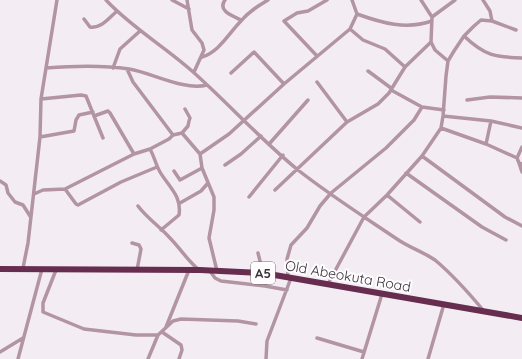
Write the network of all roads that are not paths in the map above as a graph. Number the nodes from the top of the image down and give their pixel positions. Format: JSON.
{"nodes":[{"id":1,"x":57,"y":0,"type":"edge"},
{"id":2,"x":106,"y":0,"type":"edge"},
{"id":3,"x":172,"y":0,"type":"edge"},
{"id":4,"x":187,"y":0,"type":"edge"},
{"id":5,"x":225,"y":0,"type":"edge"},
{"id":6,"x":268,"y":0,"type":"edge"},
{"id":7,"x":352,"y":0,"type":"edge"},
{"id":8,"x":421,"y":0,"type":"edge"},
{"id":9,"x":455,"y":0,"type":"edge"},
{"id":10,"x":483,"y":0,"type":"edge"},
{"id":11,"x":324,"y":1,"type":"edge"},
{"id":12,"x":189,"y":9,"type":"junction"},
{"id":13,"x":116,"y":12,"type":"junction"},
{"id":14,"x":357,"y":14,"type":"junction"},
{"id":15,"x":84,"y":18,"type":"dead end"},
{"id":16,"x":432,"y":19,"type":"junction"},
{"id":17,"x":242,"y":20,"type":"junction"},
{"id":18,"x":492,"y":21,"type":"junction"},
{"id":19,"x":350,"y":29,"type":"junction"},
{"id":20,"x":516,"y":30,"type":"dead end"},
{"id":21,"x":140,"y":31,"type":"junction"},
{"id":22,"x":464,"y":36,"type":"junction"},
{"id":23,"x":431,"y":42,"type":"junction"},
{"id":24,"x":202,"y":56,"type":"junction"},
{"id":25,"x":316,"y":56,"type":"junction"},
{"id":26,"x":522,"y":58,"type":"edge"},
{"id":27,"x":448,"y":61,"type":"junction"},
{"id":28,"x":405,"y":67,"type":"junction"},
{"id":29,"x":46,"y":68,"type":"junction"},
{"id":30,"x":113,"y":68,"type":"junction"},
{"id":31,"x":127,"y":69,"type":"junction"},
{"id":32,"x":368,"y":71,"type":"dead end"},
{"id":33,"x":194,"y":72,"type":"junction"},
{"id":34,"x":231,"y":73,"type":"dead end"},
{"id":35,"x":317,"y":82,"type":"dead end"},
{"id":36,"x":284,"y":84,"type":"junction"},
{"id":37,"x":207,"y":85,"type":"junction"},
{"id":38,"x":391,"y":89,"type":"junction"},
{"id":39,"x":522,"y":98,"type":"edge"},
{"id":40,"x":41,"y":99,"type":"junction"},
{"id":41,"x":308,"y":100,"type":"dead end"},
{"id":42,"x":467,"y":100,"type":"dead end"},
{"id":43,"x":422,"y":107,"type":"junction"},
{"id":44,"x":185,"y":108,"type":"dead end"},
{"id":45,"x":444,"y":110,"type":"junction"},
{"id":46,"x":93,"y":114,"type":"junction"},
{"id":47,"x":444,"y":116,"type":"junction"},
{"id":48,"x":491,"y":121,"type":"junction"},
{"id":49,"x":244,"y":122,"type":"junction"},
{"id":50,"x":348,"y":122,"type":"junction"},
{"id":51,"x":441,"y":128,"type":"junction"},
{"id":52,"x":522,"y":128,"type":"edge"},
{"id":53,"x":182,"y":132,"type":"junction"},
{"id":54,"x":173,"y":135,"type":"junction"},
{"id":55,"x":261,"y":136,"type":"junction"},
{"id":56,"x":40,"y":137,"type":"junction"},
{"id":57,"x":103,"y":138,"type":"dead end"},
{"id":58,"x":270,"y":144,"type":"junction"},
{"id":59,"x":486,"y":144,"type":"junction"},
{"id":60,"x":522,"y":147,"type":"edge"},
{"id":61,"x":150,"y":149,"type":"junction"},
{"id":62,"x":134,"y":154,"type":"junction"},
{"id":63,"x":200,"y":154,"type":"junction"},
{"id":64,"x":282,"y":155,"type":"junction"},
{"id":65,"x":422,"y":156,"type":"junction"},
{"id":66,"x":517,"y":158,"type":"junction"},
{"id":67,"x":520,"y":163,"type":"edge"},
{"id":68,"x":225,"y":164,"type":"dead end"},
{"id":69,"x":157,"y":166,"type":"junction"},
{"id":70,"x":202,"y":168,"type":"junction"},
{"id":71,"x":298,"y":170,"type":"junction"},
{"id":72,"x":174,"y":171,"type":"dead end"},
{"id":73,"x":522,"y":172,"type":"edge"},
{"id":74,"x":406,"y":173,"type":"junction"},
{"id":75,"x":0,"y":181,"type":"edge"},
{"id":76,"x":208,"y":183,"type":"junction"},
{"id":77,"x":65,"y":189,"type":"junction"},
{"id":78,"x":275,"y":190,"type":"dead end"},
{"id":79,"x":331,"y":192,"type":"junction"},
{"id":80,"x":33,"y":194,"type":"junction"},
{"id":81,"x":387,"y":195,"type":"junction"},
{"id":82,"x":249,"y":196,"type":"dead end"},
{"id":83,"x":180,"y":203,"type":"junction"},
{"id":84,"x":138,"y":206,"type":"dead end"},
{"id":85,"x":30,"y":216,"type":"junction"},
{"id":86,"x":364,"y":217,"type":"junction"},
{"id":87,"x":420,"y":222,"type":"dead end"},
{"id":88,"x":522,"y":226,"type":"edge"},
{"id":89,"x":161,"y":230,"type":"junction"},
{"id":90,"x":506,"y":240,"type":"dead end"},
{"id":91,"x":132,"y":243,"type":"dead end"},
{"id":92,"x":258,"y":253,"type":"dead end"},
{"id":93,"x":23,"y":268,"type":"junction"},
{"id":94,"x":0,"y":269,"type":"edge"},
{"id":95,"x":42,"y":269,"type":"junction"},
{"id":96,"x":56,"y":270,"type":"junction"},
{"id":97,"x":137,"y":270,"type":"junction"},
{"id":98,"x":189,"y":270,"type":"junction"},
{"id":99,"x":200,"y":270,"type":"junction"},
{"id":100,"x":210,"y":271,"type":"junction"},
{"id":101,"x":217,"y":271,"type":"junction"},
{"id":102,"x":263,"y":273,"type":"junction"},
{"id":103,"x":270,"y":274,"type":"junction"},
{"id":104,"x":289,"y":278,"type":"junction"},
{"id":105,"x":328,"y":284,"type":"junction"},
{"id":106,"x":264,"y":286,"type":"junction"},
{"id":107,"x":286,"y":290,"type":"junction"},
{"id":108,"x":382,"y":294,"type":"junction"},
{"id":109,"x":444,"y":304,"type":"junction"},
{"id":110,"x":483,"y":311,"type":"junction"},
{"id":111,"x":522,"y":318,"type":"edge"},
{"id":112,"x":256,"y":324,"type":"dead end"},
{"id":113,"x":165,"y":327,"type":"junction"},
{"id":114,"x":162,"y":332,"type":"junction"},
{"id":115,"x":158,"y":335,"type":"junction"},
{"id":116,"x":23,"y":338,"type":"junction"},
{"id":117,"x":317,"y":338,"type":"dead end"},
{"id":118,"x":0,"y":352,"type":"edge"},
{"id":119,"x":364,"y":352,"type":"junction"},
{"id":120,"x":18,"y":359,"type":"edge"},
{"id":121,"x":148,"y":359,"type":"edge"},
{"id":122,"x":178,"y":359,"type":"edge"},
{"id":123,"x":266,"y":359,"type":"edge"},
{"id":124,"x":362,"y":359,"type":"edge"},
{"id":125,"x":428,"y":359,"type":"edge"}],
"edges":[{"from":1,"to":29,"type":"street"},
{"from":2,"to":13,"type":"street"},
{"from":3,"to":12,"type":"street"},
{"from":4,"to":12,"type":"street"},
{"from":5,"to":17,"type":"street"},
{"from":6,"to":17,"type":"street"},
{"from":7,"to":14,"type":"street"},
{"from":8,"to":16,"type":"street"},
{"from":9,"to":16,"type":"street"},
{"from":10,"to":18,"type":"street"},
{"from":11,"to":25,"type":"street"},
{"from":12,"to":24,"type":"street"},
{"from":13,"to":15,"type":"street"},
{"from":13,"to":21,"type":"street"},
{"from":14,"to":16,"type":"street"},
{"from":14,"to":19,"type":"street"},
{"from":16,"to":23,"type":"street"},
{"from":17,"to":24,"type":"street"},
{"from":18,"to":20,"type":"street"},
{"from":18,"to":22,"type":"street"},
{"from":19,"to":25,"type":"street"},
{"from":19,"to":28,"type":"street"},
{"from":21,"to":30,"type":"street"},
{"from":21,"to":33,"type":"street"},
{"from":22,"to":26,"type":"street"},
{"from":22,"to":27,"type":"street"},
{"from":23,"to":27,"type":"street"},
{"from":23,"to":28,"type":"street"},
{"from":24,"to":33,"type":"street"},
{"from":25,"to":36,"type":"street"},
{"from":27,"to":45,"type":"street"},
{"from":28,"to":38,"type":"street"},
{"from":29,"to":30,"type":"street"},
{"from":29,"to":40,"type":"street"},
{"from":30,"to":31,"type":"street"},
{"from":31,"to":37,"type":"street"},
{"from":31,"to":54,"type":"street"},
{"from":32,"to":38,"type":"street"},
{"from":33,"to":37,"type":"street"},
{"from":34,"to":36,"type":"street"},
{"from":35,"to":50,"type":"street"},
{"from":36,"to":49,"type":"street"},
{"from":37,"to":49,"type":"street"},
{"from":38,"to":43,"type":"street"},
{"from":38,"to":50,"type":"street"},
{"from":39,"to":42,"type":"street"},
{"from":40,"to":46,"type":"street"},
{"from":40,"to":56,"type":"street"},
{"from":41,"to":58,"type":"street"},
{"from":43,"to":45,"type":"street"},
{"from":43,"to":79,"type":"street"},
{"from":44,"to":53,"type":"street"},
{"from":45,"to":47,"type":"street"},
{"from":46,"to":56,"type":"street"},
{"from":46,"to":57,"type":"street"},
{"from":46,"to":62,"type":"street"},
{"from":47,"to":48,"type":"street"},
{"from":47,"to":51,"type":"street"},
{"from":48,"to":52,"type":"street"},
{"from":48,"to":59,"type":"street"},
{"from":49,"to":55,"type":"street"},
{"from":49,"to":63,"type":"street"},
{"from":50,"to":71,"type":"street"},
{"from":51,"to":59,"type":"street"},
{"from":51,"to":65,"type":"street"},
{"from":53,"to":54,"type":"street"},
{"from":53,"to":63,"type":"street"},
{"from":54,"to":61,"type":"street"},
{"from":55,"to":58,"type":"street"},
{"from":55,"to":68,"type":"street"},
{"from":56,"to":80,"type":"street"},
{"from":58,"to":64,"type":"street"},
{"from":59,"to":66,"type":"street"},
{"from":60,"to":66,"type":"street"},
{"from":61,"to":62,"type":"street"},
{"from":61,"to":69,"type":"street"},
{"from":62,"to":77,"type":"street"},
{"from":63,"to":70,"type":"street"},
{"from":64,"to":71,"type":"street"},
{"from":64,"to":82,"type":"street"},
{"from":65,"to":74,"type":"street"},
{"from":65,"to":88,"type":"street"},
{"from":66,"to":67,"type":"street"},
{"from":67,"to":73,"type":"street"},
{"from":69,"to":77,"type":"street"},
{"from":69,"to":83,"type":"street"},
{"from":70,"to":72,"type":"street"},
{"from":70,"to":76,"type":"street"},
{"from":71,"to":78,"type":"street"},
{"from":71,"to":79,"type":"street"},
{"from":74,"to":81,"type":"street"},
{"from":74,"to":90,"type":"street"},
{"from":75,"to":85,"type":"street"},
{"from":76,"to":83,"type":"street"},
{"from":76,"to":101,"type":"street"},
{"from":77,"to":80,"type":"street"},
{"from":79,"to":86,"type":"street"},
{"from":79,"to":104,"type":"street"},
{"from":80,"to":85,"type":"street"},
{"from":81,"to":86,"type":"street"},
{"from":81,"to":87,"type":"street"},
{"from":83,"to":89,"type":"street"},
{"from":84,"to":89,"type":"street"},
{"from":85,"to":93,"type":"street"},
{"from":86,"to":105,"type":"street"},
{"from":86,"to":110,"type":"street"},
{"from":89,"to":99,"type":"street"},
{"from":91,"to":97,"type":"street"},
{"from":92,"to":102,"type":"street"},
{"from":93,"to":94,"type":"highway","name":"Old Abeokuta Road","number":"A5"},
{"from":93,"to":95,"type":"highway","name":"Old Abeokuta Road","number":"A5"},
{"from":95,"to":96,"type":"highway","name":"Old Abeokuta Road","number":"A5"},
{"from":95,"to":116,"type":"street"},
{"from":96,"to":97,"type":"highway","name":"Old Abeokuta Road","number":"A5"},
{"from":96,"to":115,"type":"street"},
{"from":97,"to":98,"type":"highway","name":"Old Abeokuta Road","number":"A5"},
{"from":98,"to":99,"type":"highway","name":"Old Abeokuta Road","number":"A5"},
{"from":98,"to":113,"type":"street"},
{"from":99,"to":100,"type":"highway","name":"Old Abeokuta Road","number":"A5"},
{"from":100,"to":101,"type":"highway","name":"Old Abeokuta Road","number":"A5"},
{"from":100,"to":106,"type":"street"},
{"from":101,"to":102,"type":"highway","name":"Old Abeokuta Road","number":"A5"},
{"from":102,"to":103,"type":"highway","name":"Old Abeokuta Road","number":"A5"},
{"from":103,"to":104,"type":"highway","name":"Old Abeokuta Road","number":"A5"},
{"from":103,"to":106,"type":"street"},
{"from":104,"to":105,"type":"highway","name":"Old Abeokuta Road","number":"A5"},
{"from":104,"to":107,"type":"street"},
{"from":105,"to":108,"type":"highway","name":"Old Abeokuta Road","number":"A5"},
{"from":106,"to":107,"type":"street"},
{"from":107,"to":123,"type":"street"},
{"from":108,"to":109,"type":"highway","name":"Old Abeokuta Road","number":"A5"},
{"from":108,"to":119,"type":"street"},
{"from":109,"to":110,"type":"highway","name":"Old Abeokuta Road","number":"A5"},
{"from":109,"to":125,"type":"street"},
{"from":110,"to":111,"type":"highway","name":"Old Abeokuta Road","number":"A5"},
{"from":112,"to":113,"type":"street"},
{"from":113,"to":114,"type":"street"},
{"from":114,"to":115,"type":"street"},
{"from":114,"to":122,"type":"street"},
{"from":115,"to":121,"type":"street"},
{"from":116,"to":118,"type":"street"},
{"from":116,"to":120,"type":"street"},
{"from":117,"to":119,"type":"street"},
{"from":119,"to":124,"type":"street"}]}
